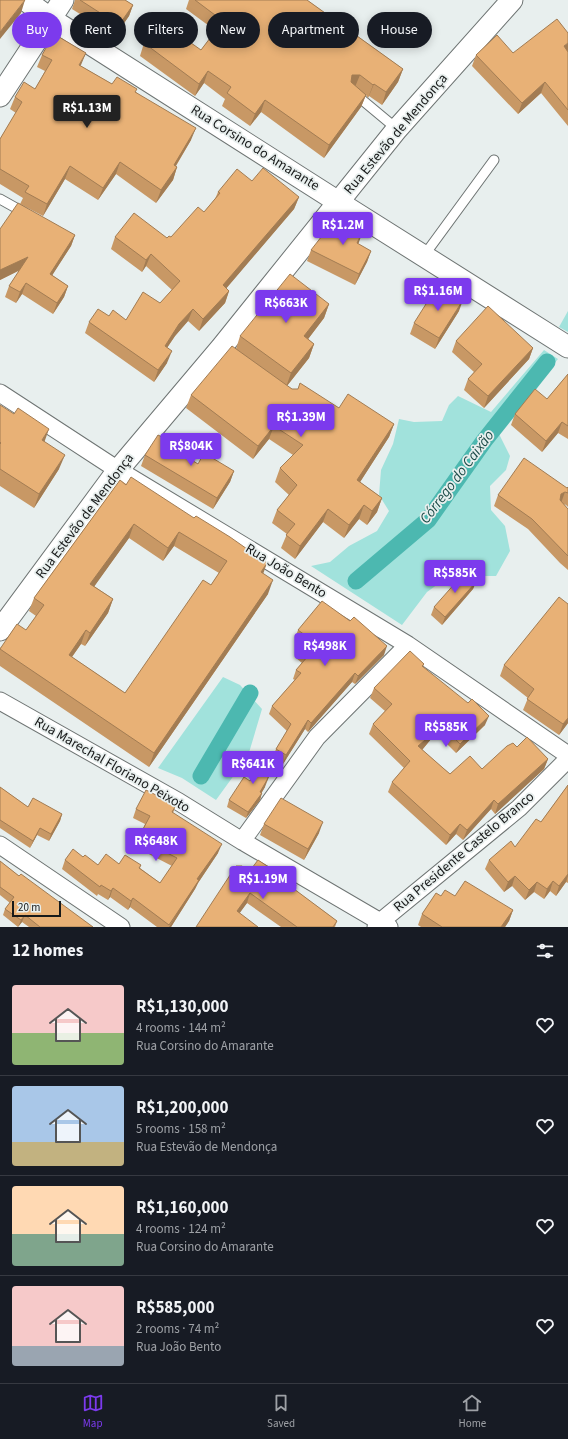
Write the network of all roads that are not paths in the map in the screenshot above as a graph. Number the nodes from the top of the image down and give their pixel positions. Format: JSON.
{"nodes":[{"id":1,"x":25,"y":0,"type":"edge"},
{"id":2,"x":63,"y":0,"type":"edge"},
{"id":3,"x":512,"y":0,"type":"edge"},
{"id":4,"x":41,"y":12,"type":"edge"},
{"id":5,"x":55,"y":12,"type":"edge"},
{"id":6,"x":62,"y":26,"type":"edge"},
{"id":7,"x":32,"y":48,"type":"edge"},
{"id":8,"x":352,"y":92,"type":"edge"},
{"id":9,"x":0,"y":96,"type":"edge"},
{"id":10,"x":397,"y":129,"type":"junction"},
{"id":11,"x":494,"y":160,"type":"dead end"},
{"id":12,"x":0,"y":199,"type":"edge"},
{"id":13,"x":339,"y":202,"type":"junction"},
{"id":14,"x":34,"y":218,"type":"edge"},
{"id":15,"x":423,"y":257,"type":"junction"},
{"id":16,"x":568,"y":347,"type":"edge"},
{"id":17,"x":0,"y":393,"type":"edge"},
{"id":18,"x":118,"y":470,"type":"junction"},
{"id":19,"x":0,"y":630,"type":"edge"},
{"id":20,"x":408,"y":645,"type":"junction"},
{"id":21,"x":0,"y":701,"type":"edge"},
{"id":22,"x":568,"y":755,"type":"edge"},
{"id":23,"x":568,"y":759,"type":"edge"},
{"id":24,"x":242,"y":841,"type":"junction"},
{"id":25,"x":0,"y":845,"type":"edge"},
{"id":26,"x":382,"y":925,"type":"edge"},
{"id":27,"x":121,"y":927,"type":"edge"}],
"edges":[{"from":1,"to":4,"type":"street","name":"Rua Corsino do Amarante"},
{"from":2,"to":5,"type":"street"},
{"from":3,"to":10,"type":"street","name":"Rua Estevão de Mendonça"},
{"from":6,"to":13,"type":"street","name":"Rua Corsino do Amarante"},
{"from":7,"to":9,"type":"street"},
{"from":8,"to":10,"type":"lane"},
{"from":10,"to":13,"type":"street","name":"Rua Estevão de Mendonça"},
{"from":11,"to":15,"type":"lane"},
{"from":12,"to":14,"type":"lane"},
{"from":13,"to":15,"type":"street","name":"Rua Corsino do Amarante"},
{"from":13,"to":18,"type":"street","name":"Rua Estevão de Mendonça"},
{"from":15,"to":16,"type":"street","name":"Rua Corsino do Amarante"},
{"from":17,"to":18,"type":"street","name":"Rua João Bento"},
{"from":18,"to":19,"type":"street","name":"Rua Estevão de Mendonça"},
{"from":18,"to":20,"type":"street","name":"Rua João Bento"},
{"from":20,"to":22,"type":"street","name":"Rua João Bento"},
{"from":20,"to":24,"type":"street"},
{"from":21,"to":24,"type":"street","name":"Rua Marechal Floriano Peixoto"},
{"from":23,"to":26,"type":"street","name":"Rua Presidente Castelo Branco"},
{"from":24,"to":26,"type":"street","name":"Rua Marechal Floriano Peixoto"},
{"from":25,"to":27,"type":"street"}]}
